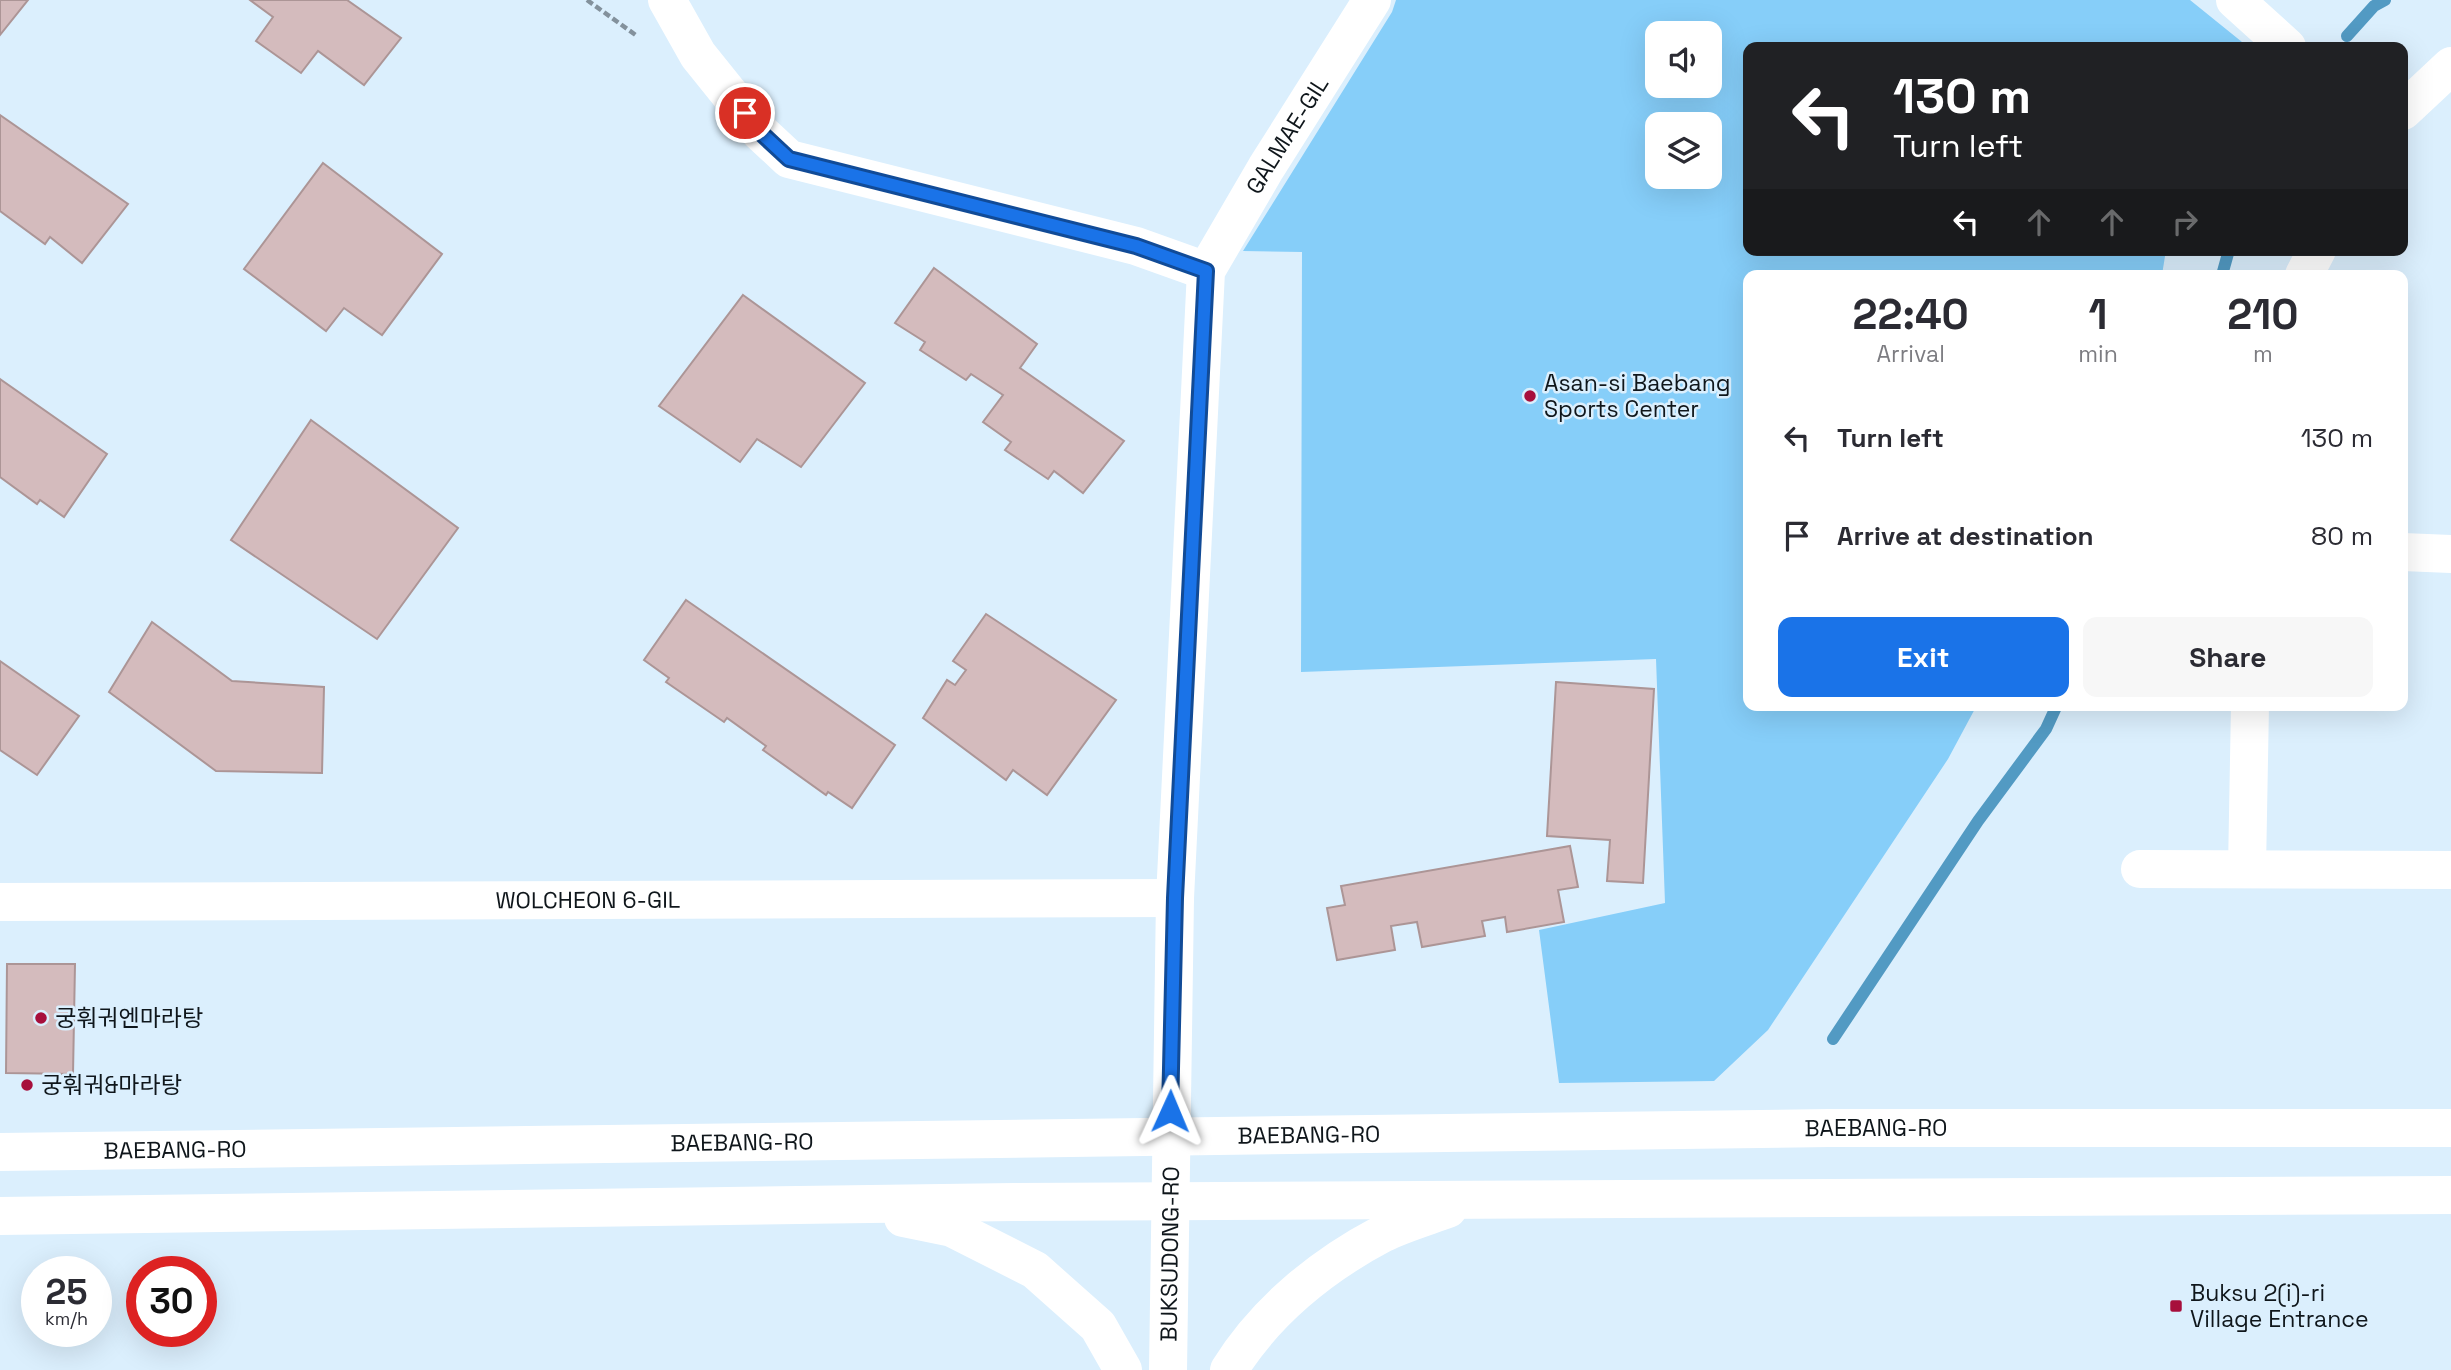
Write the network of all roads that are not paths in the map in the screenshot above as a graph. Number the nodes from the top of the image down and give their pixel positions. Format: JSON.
{"nodes":[{"id":1,"x":667,"y":0,"type":"edge"},
{"id":2,"x":1372,"y":0,"type":"edge"},
{"id":3,"x":2251,"y":4,"type":"edge"},
{"id":4,"x":2283,"y":42,"type":"edge"},
{"id":5,"x":2451,"y":65,"type":"edge"},
{"id":6,"x":2408,"y":106,"type":"edge"},
{"id":7,"x":1206,"y":271,"type":"junction"},
{"id":8,"x":2408,"y":552,"type":"edge"},
{"id":9,"x":2451,"y":554,"type":"edge"},
{"id":10,"x":2250,"y":711,"type":"edge"},
{"id":11,"x":2140,"y":869,"type":"dead end"},
{"id":12,"x":2247,"y":869,"type":"junction"},
{"id":13,"x":2451,"y":870,"type":"edge"},
{"id":14,"x":1175,"y":898,"type":"junction"},
{"id":15,"x":0,"y":902,"type":"edge"},
{"id":16,"x":2451,"y":1128,"type":"edge"},
{"id":17,"x":1170,"y":1138,"type":"junction"},
{"id":18,"x":0,"y":1152,"type":"edge"},
{"id":19,"x":2451,"y":1195,"type":"edge"},
{"id":20,"x":1473,"y":1200,"type":"junction"},
{"id":21,"x":1170,"y":1201,"type":"junction"},
{"id":22,"x":847,"y":1205,"type":"junction"},
{"id":23,"x":0,"y":1216,"type":"edge"},
{"id":24,"x":1123,"y":1370,"type":"edge"},
{"id":25,"x":1168,"y":1370,"type":"edge"},
{"id":26,"x":1229,"y":1370,"type":"edge"}],
"edges":[{"from":1,"to":7,"type":"street"},
{"from":2,"to":7,"type":"street","name":"GALMAE-GIL"},
{"from":3,"to":4,"type":"street"},
{"from":5,"to":6,"type":"street"},
{"from":7,"to":14,"type":"street","name":"BUKSUDONG-RO"},
{"from":8,"to":9,"type":"street"},
{"from":10,"to":12,"type":"street"},
{"from":11,"to":12,"type":"street"},
{"from":12,"to":13,"type":"street"},
{"from":14,"to":15,"type":"street","name":"WOLCHEON 6-GIL"},
{"from":14,"to":17,"type":"street","name":"BUKSUDONG-RO"},
{"from":16,"to":17,"type":"street","name":"BAEBANG-RO"},
{"from":17,"to":18,"type":"street","name":"BAEBANG-RO"},
{"from":17,"to":21,"type":"street","name":"BUKSUDONG-RO"},
{"from":19,"to":20,"type":"street"},
{"from":20,"to":21,"type":"street"},
{"from":20,"to":26,"type":"street"},
{"from":21,"to":22,"type":"street"},
{"from":21,"to":25,"type":"street","name":"BUKSUDONG-RO"},
{"from":22,"to":23,"type":"street"},
{"from":22,"to":24,"type":"street"}]}
